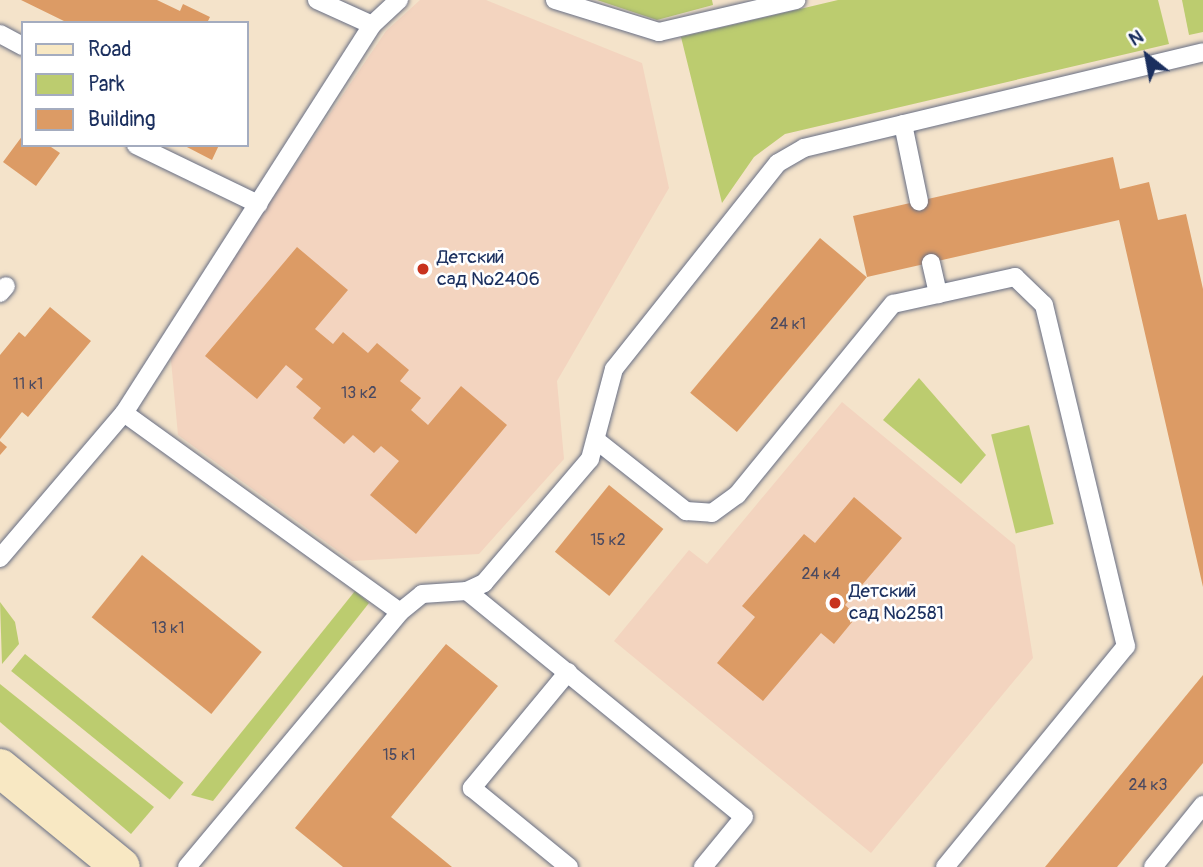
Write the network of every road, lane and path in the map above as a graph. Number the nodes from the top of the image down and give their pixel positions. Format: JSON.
{"nodes":[{"id":1,"x":317,"y":0,"type":"edge"},
{"id":2,"x":399,"y":0,"type":"edge"},
{"id":3,"x":555,"y":0,"type":"edge"},
{"id":4,"x":796,"y":0,"type":"edge"},
{"id":5,"x":372,"y":25,"type":"junction"},
{"id":6,"x":0,"y":34,"type":"edge"},
{"id":7,"x":21,"y":45,"type":"edge"},
{"id":8,"x":1203,"y":52,"type":"edge"},
{"id":9,"x":903,"y":124,"type":"junction"},
{"id":10,"x":140,"y":147,"type":"edge"},
{"id":11,"x":919,"y":201,"type":"dead end"},
{"id":12,"x":258,"y":204,"type":"junction"},
{"id":13,"x":931,"y":262,"type":"dead end"},
{"id":14,"x":938,"y":294,"type":"junction"},
{"id":15,"x":124,"y":413,"type":"junction"},
{"id":16,"x":596,"y":440,"type":"junction"},
{"id":17,"x":0,"y":558,"type":"edge"},
{"id":18,"x":467,"y":592,"type":"junction"},
{"id":19,"x":400,"y":612,"type":"junction"},
{"id":20,"x":568,"y":672,"type":"junction"},
{"id":21,"x":0,"y":768,"type":"edge"},
{"id":22,"x":1203,"y":806,"type":"edge"},
{"id":23,"x":121,"y":867,"type":"edge"},
{"id":24,"x":187,"y":867,"type":"edge"},
{"id":25,"x":569,"y":867,"type":"edge"},
{"id":26,"x":703,"y":867,"type":"edge"},
{"id":27,"x":945,"y":867,"type":"edge"},
{"id":28,"x":1153,"y":867,"type":"edge"}],
"edges":[{"from":1,"to":5,"type":"lane"},
{"from":2,"to":5,"type":"lane"},
{"from":3,"to":4,"type":"lane"},
{"from":5,"to":12,"type":"lane"},
{"from":6,"to":7,"type":"lane"},
{"from":8,"to":9,"type":"lane"},
{"from":9,"to":11,"type":"lane"},
{"from":9,"to":16,"type":"lane"},
{"from":10,"to":12,"type":"lane"},
{"from":12,"to":15,"type":"lane"},
{"from":13,"to":14,"type":"lane"},
{"from":14,"to":16,"type":"lane"},
{"from":14,"to":27,"type":"lane"},
{"from":15,"to":17,"type":"lane"},
{"from":15,"to":19,"type":"lane"},
{"from":16,"to":18,"type":"lane"},
{"from":18,"to":19,"type":"lane"},
{"from":18,"to":20,"type":"lane"},
{"from":19,"to":24,"type":"lane"},
{"from":20,"to":25,"type":"lane"},
{"from":20,"to":26,"type":"lane"},
{"from":21,"to":23,"type":"street"},
{"from":22,"to":28,"type":"lane"}]}
